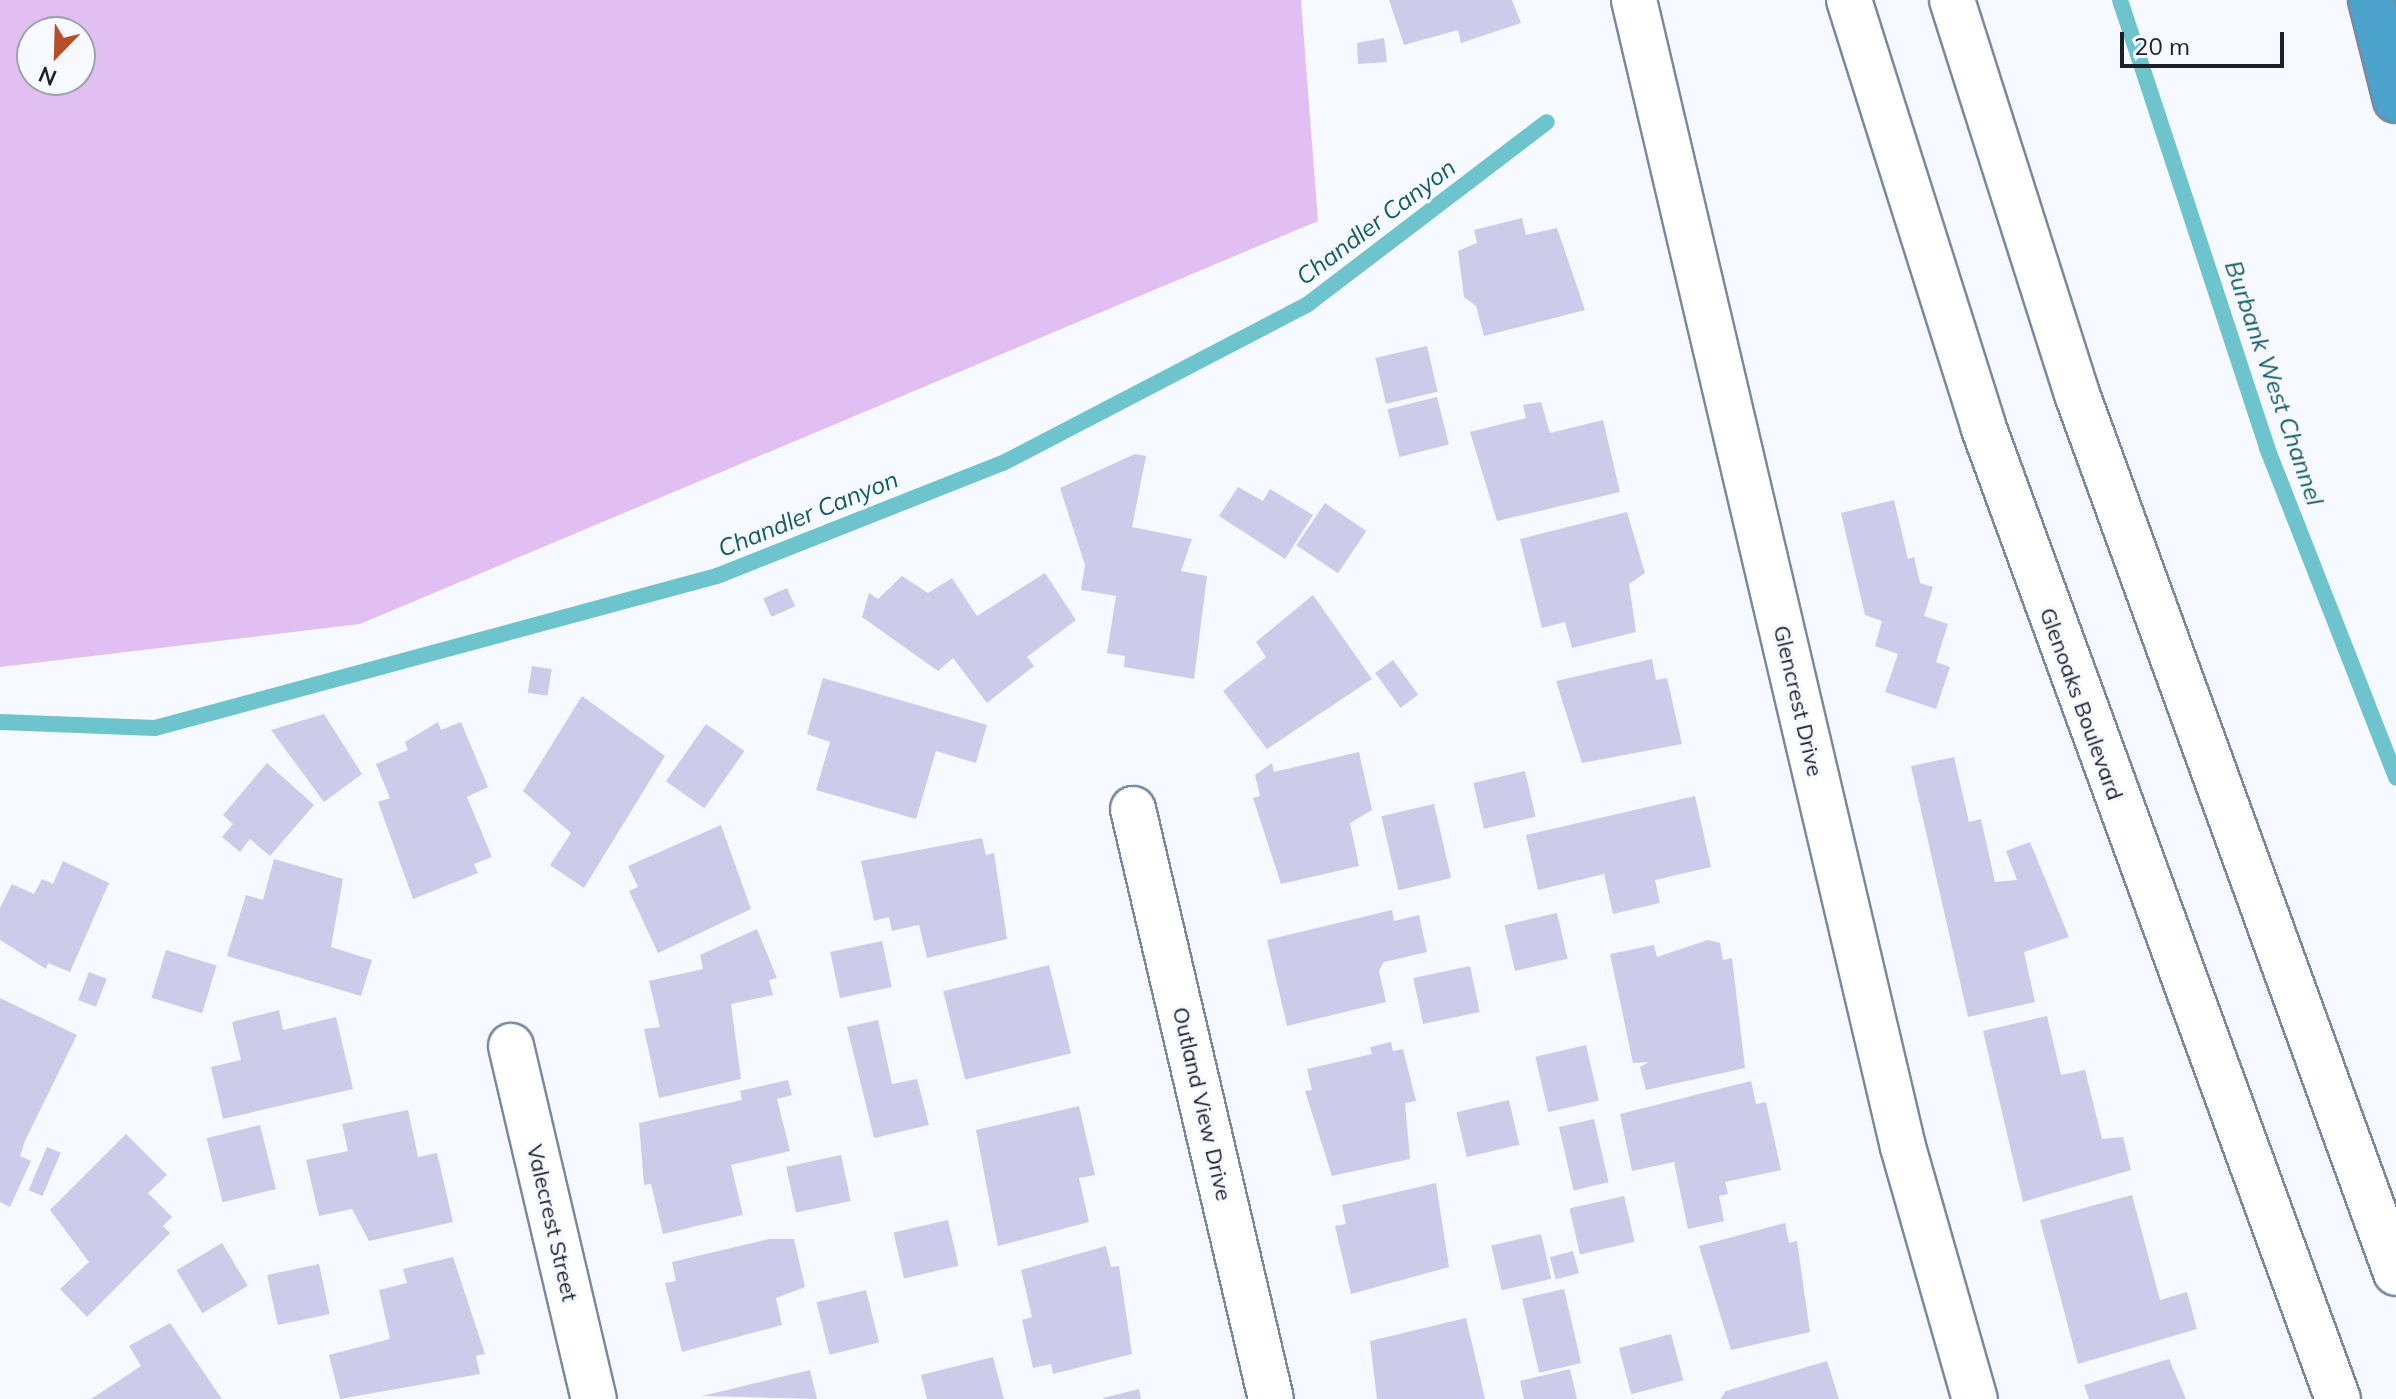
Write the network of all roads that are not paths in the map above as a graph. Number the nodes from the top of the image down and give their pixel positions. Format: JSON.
{"nodes":[{"id":1,"x":1634,"y":0,"type":"edge"},
{"id":2,"x":1849,"y":0,"type":"edge"},
{"id":3,"x":1952,"y":0,"type":"edge"},
{"id":4,"x":2371,"y":0,"type":"edge"},
{"id":5,"x":2396,"y":100,"type":"edge"},
{"id":6,"x":1133,"y":809,"type":"dead end"},
{"id":7,"x":511,"y":1046,"type":"dead end"},
{"id":8,"x":2396,"y":1273,"type":"edge"},
{"id":9,"x":594,"y":1399,"type":"edge"},
{"id":10,"x":1271,"y":1399,"type":"edge"},
{"id":11,"x":1975,"y":1399,"type":"edge"},
{"id":12,"x":2338,"y":1399,"type":"edge"}],
"edges":[{"from":1,"to":11,"type":"main road","name":"Glencrest Drive"},
{"from":2,"to":12,"type":"main road","name":"Glenoaks Boulevard"},
{"from":3,"to":8,"type":"main road"},
{"from":4,"to":5,"type":"highway"},
{"from":6,"to":10,"type":"main road","name":"Outland View Drive"},
{"from":7,"to":9,"type":"main road","name":"Valecrest Street"}]}
